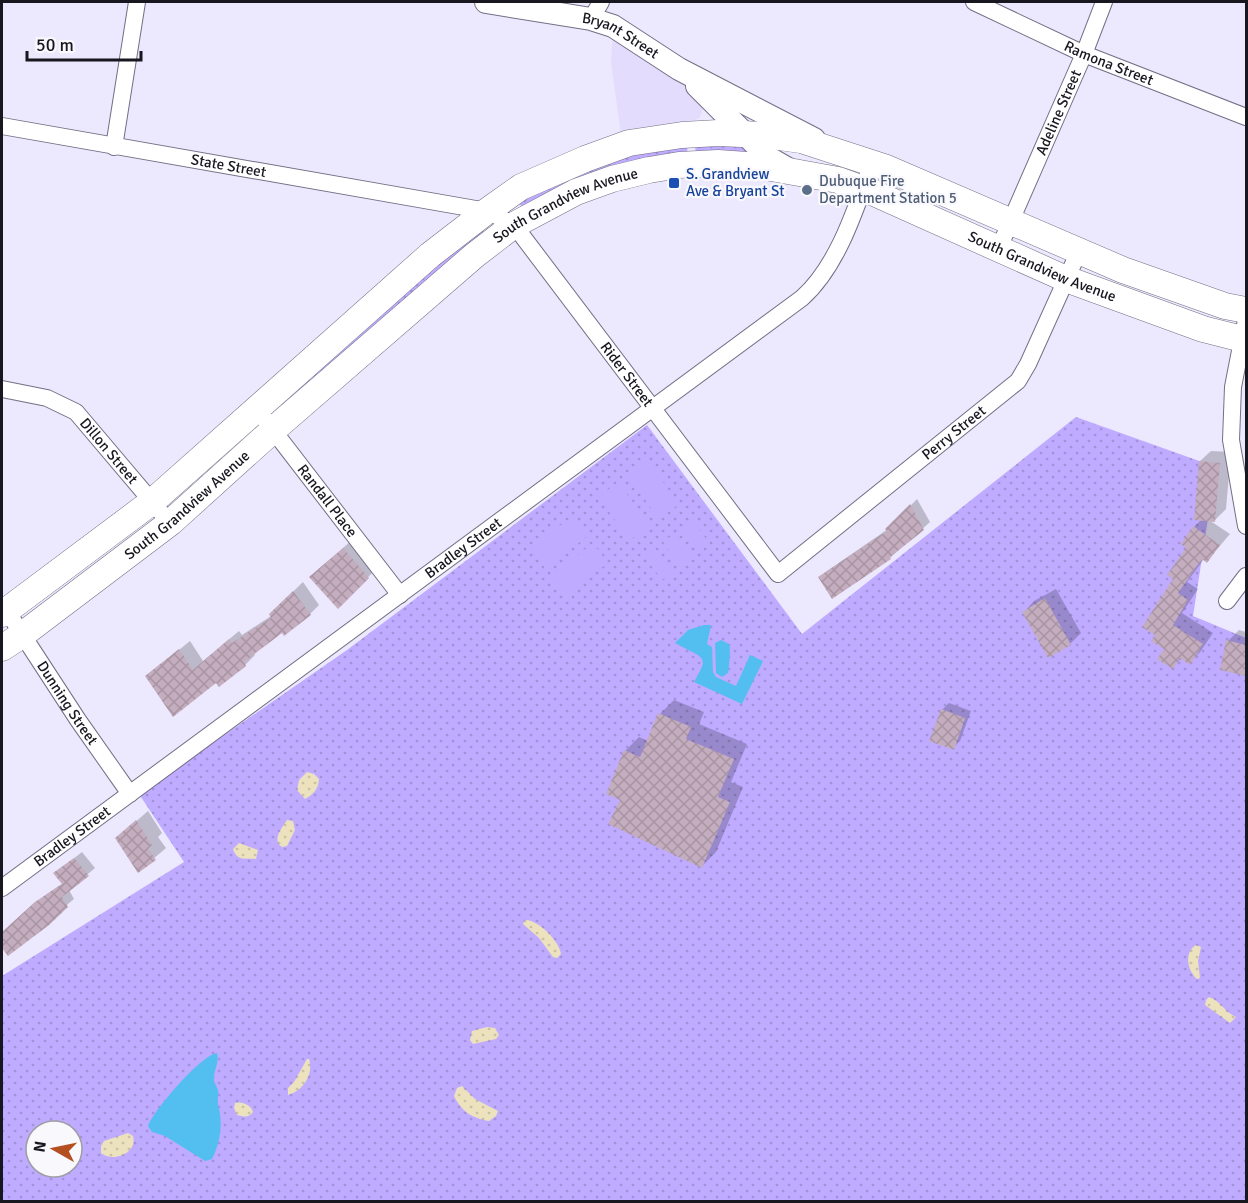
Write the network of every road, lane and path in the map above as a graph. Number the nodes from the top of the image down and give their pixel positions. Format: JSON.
{"nodes":[{"id":1,"x":137,"y":2,"type":"edge"},
{"id":2,"x":486,"y":2,"type":"edge"},
{"id":3,"x":974,"y":2,"type":"edge"},
{"id":4,"x":1104,"y":2,"type":"edge"},
{"id":5,"x":596,"y":10,"type":"edge"},
{"id":6,"x":1084,"y":54,"type":"junction"},
{"id":7,"x":679,"y":69,"type":"junction"},
{"id":8,"x":708,"y":97,"type":"junction"},
{"id":9,"x":1246,"y":117,"type":"edge"},
{"id":10,"x":2,"y":126,"type":"edge"},
{"id":11,"x":693,"y":134,"type":"junction"},
{"id":12,"x":746,"y":134,"type":"junction"},
{"id":13,"x":114,"y":147,"type":"junction"},
{"id":14,"x":840,"y":151,"type":"junction"},
{"id":15,"x":872,"y":163,"type":"junction"},
{"id":16,"x":792,"y":171,"type":"junction"},
{"id":17,"x":863,"y":189,"type":"junction"},
{"id":18,"x":453,"y":206,"type":"joint"},
{"id":19,"x":487,"y":212,"type":"junction"},
{"id":20,"x":1012,"y":222,"type":"junction"},
{"id":21,"x":514,"y":225,"type":"junction"},
{"id":22,"x":999,"y":248,"type":"junction"},
{"id":23,"x":1078,"y":251,"type":"junction"},
{"id":24,"x":1066,"y":279,"type":"junction"},
{"id":25,"x":1246,"y":310,"type":"edge"},
{"id":26,"x":1245,"y":333,"type":"edge"},
{"id":27,"x":2,"y":389,"type":"edge"},
{"id":28,"x":256,"y":408,"type":"junction"},
{"id":29,"x":651,"y":409,"type":"junction"},
{"id":30,"x":273,"y":430,"type":"junction"},
{"id":31,"x":153,"y":501,"type":"junction"},
{"id":32,"x":170,"y":523,"type":"junction"},
{"id":33,"x":1246,"y":526,"type":"edge"},
{"id":34,"x":777,"y":574,"type":"joint"},
{"id":35,"x":1246,"y":576,"type":"edge"},
{"id":36,"x":400,"y":595,"type":"junction"},
{"id":37,"x":1227,"y":601,"type":"dead end"},
{"id":38,"x":4,"y":612,"type":"edge"},
{"id":39,"x":12,"y":641,"type":"edge"},
{"id":40,"x":130,"y":794,"type":"junction"},
{"id":41,"x":2,"y":888,"type":"edge"}],
"edges":[{"from":1,"to":13,"type":"street"},
{"from":2,"to":5,"type":"main road","name":"Bryant Street"},
{"from":3,"to":6,"type":"street","name":"Ramona Street"},
{"from":4,"to":6,"type":"street","name":"Adeline Street"},
{"from":5,"to":7,"type":"main road","name":"Bryant Street"},
{"from":6,"to":9,"type":"street","name":"Ramona Street"},
{"from":6,"to":20,"type":"street","name":"Adeline Street"},
{"from":7,"to":8,"type":"main road"},
{"from":7,"to":14,"type":"main road"},
{"from":8,"to":11,"type":"main road"},
{"from":8,"to":12,"type":"main road"},
{"from":10,"to":13,"type":"street","name":"State Street"},
{"from":11,"to":12,"type":"main road","name":"South Grandview Avenue"},
{"from":11,"to":19,"type":"main road","name":"South Grandview Avenue"},
{"from":12,"to":14,"type":"main road","name":"South Grandview Avenue"},
{"from":12,"to":16,"type":"main road"},
{"from":13,"to":18,"type":"street","name":"State Street"},
{"from":14,"to":15,"type":"main road","name":"South Grandview Avenue"},
{"from":15,"to":17,"type":"street","name":"Bradley Street"},
{"from":15,"to":20,"type":"main road","name":"South Grandview Avenue"},
{"from":16,"to":17,"type":"main road","name":"South Grandview Avenue"},
{"from":16,"to":21,"type":"main road","name":"South Grandview Avenue"},
{"from":17,"to":22,"type":"main road","name":"South Grandview Avenue"},
{"from":17,"to":29,"type":"street","name":"Bradley Street"},
{"from":18,"to":19,"type":"street","name":"Rider Street"},
{"from":19,"to":21,"type":"street","name":"Rider Street"},
{"from":19,"to":28,"type":"main road","name":"South Grandview Avenue"},
{"from":20,"to":22,"type":"street","name":"Adeline Street"},
{"from":20,"to":23,"type":"main road","name":"South Grandview Avenue"},
{"from":21,"to":29,"type":"street","name":"Rider Street"},
{"from":21,"to":30,"type":"main road","name":"South Grandview Avenue"},
{"from":22,"to":24,"type":"main road","name":"South Grandview Avenue"},
{"from":23,"to":24,"type":"street","name":"Perry Street"},
{"from":23,"to":25,"type":"main road","name":"South Grandview Avenue"},
{"from":24,"to":26,"type":"main road","name":"South Grandview Avenue"},
{"from":24,"to":34,"type":"street","name":"Perry Street"},
{"from":26,"to":33,"type":"street"},
{"from":27,"to":31,"type":"street","name":"Dillon Street"},
{"from":28,"to":30,"type":"street","name":"Randall Place"},
{"from":28,"to":31,"type":"main road","name":"South Grandview Avenue"},
{"from":29,"to":34,"type":"street","name":"Rider Street"},
{"from":29,"to":36,"type":"street","name":"Bradley Street"},
{"from":30,"to":32,"type":"main road","name":"South Grandview Avenue"},
{"from":30,"to":36,"type":"street","name":"Randall Place"},
{"from":31,"to":32,"type":"street","name":"Dillon Street"},
{"from":31,"to":38,"type":"main road","name":"South Grandview Avenue"},
{"from":32,"to":39,"type":"main road","name":"South Grandview Avenue"},
{"from":35,"to":37,"type":"street"},
{"from":36,"to":40,"type":"street","name":"Bradley Street"},
{"from":38,"to":39,"type":"street","name":"Dunning Street"},
{"from":39,"to":40,"type":"street","name":"Dunning Street"},
{"from":40,"to":41,"type":"street","name":"Bradley Street"}]}
